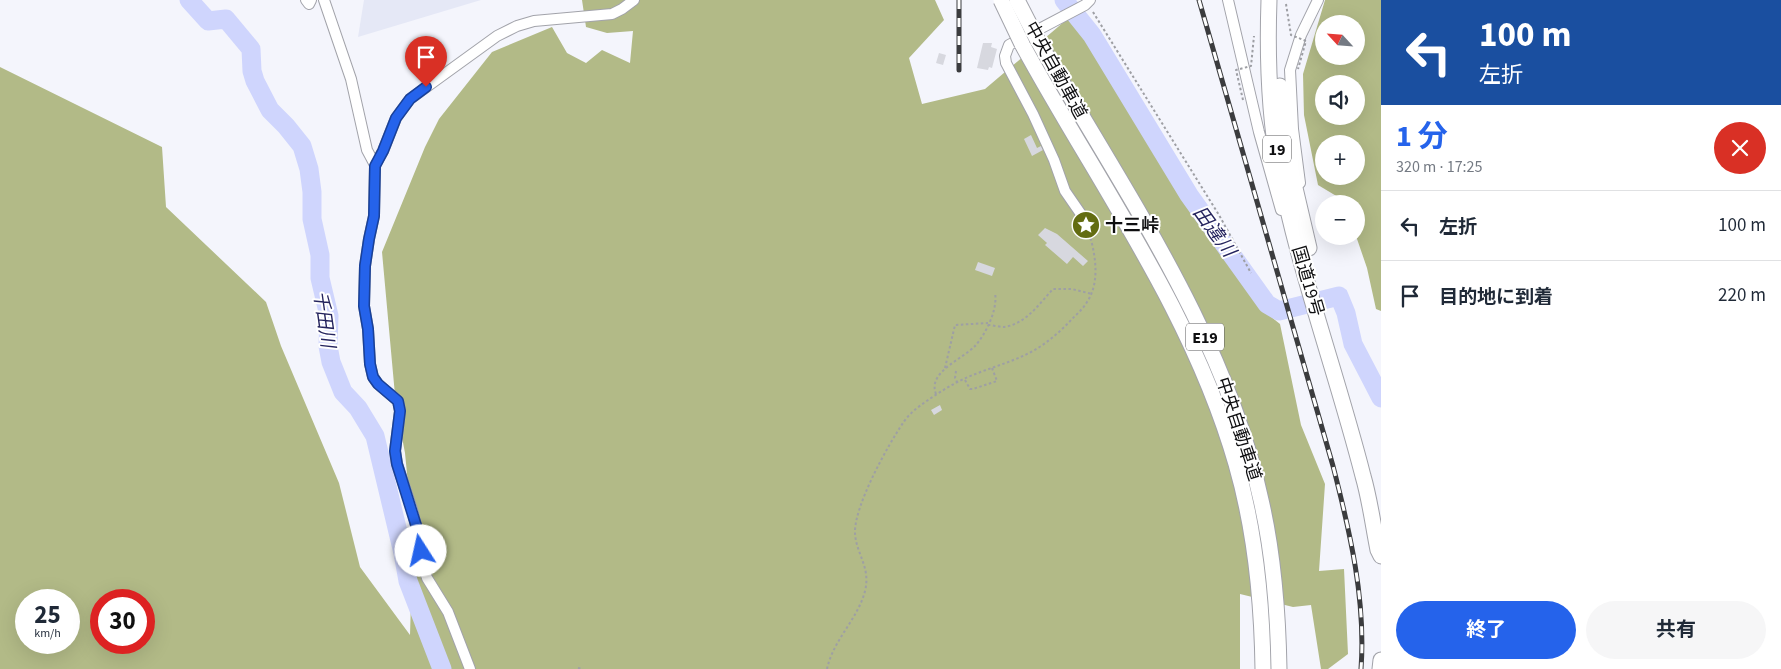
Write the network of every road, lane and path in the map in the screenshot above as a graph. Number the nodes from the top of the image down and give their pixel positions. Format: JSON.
{"nodes":[{"id":1,"x":306,"y":0,"type":"edge"},
{"id":2,"x":311,"y":0,"type":"edge"},
{"id":3,"x":324,"y":0,"type":"edge"},
{"id":4,"x":634,"y":0,"type":"edge"},
{"id":5,"x":1001,"y":0,"type":"edge"},
{"id":6,"x":1017,"y":0,"type":"edge"},
{"id":7,"x":1228,"y":0,"type":"edge"},
{"id":8,"x":1268,"y":0,"type":"edge"},
{"id":9,"x":1318,"y":0,"type":"edge"},
{"id":10,"x":1282,"y":2,"type":"edge"},
{"id":11,"x":1087,"y":3,"type":"edge"},
{"id":12,"x":1254,"y":36,"type":"dead end"},
{"id":13,"x":1298,"y":70,"type":"dead end"},
{"id":14,"x":1243,"y":100,"type":"dead end"},
{"id":15,"x":375,"y":166,"type":"junction"},
{"id":16,"x":1085,"y":220,"type":"joint"},
{"id":17,"x":1304,"y":230,"type":"junction"},
{"id":18,"x":1251,"y":273,"type":"dead end"},
{"id":19,"x":995,"y":293,"type":"dead end"},
{"id":20,"x":1092,"y":294,"type":"junction"},
{"id":21,"x":1313,"y":294,"type":"junction"},
{"id":22,"x":1318,"y":312,"type":"junction"},
{"id":23,"x":988,"y":324,"type":"junction"},
{"id":24,"x":945,"y":368,"type":"junction"},
{"id":25,"x":992,"y":368,"type":"junction"},
{"id":26,"x":956,"y":371,"type":"dead end"},
{"id":27,"x":964,"y":379,"type":"junction"},
{"id":28,"x":957,"y":382,"type":"junction"},
{"id":29,"x":936,"y":395,"type":"junction"},
{"id":30,"x":1381,"y":517,"type":"edge"},
{"id":31,"x":1381,"y":556,"type":"edge"},
{"id":32,"x":1381,"y":660,"type":"edge"},
{"id":33,"x":578,"y":668,"type":"edge"},
{"id":34,"x":470,"y":669,"type":"edge"},
{"id":35,"x":582,"y":669,"type":"edge"},
{"id":36,"x":827,"y":669,"type":"edge"},
{"id":37,"x":1263,"y":669,"type":"edge"},
{"id":38,"x":1280,"y":669,"type":"edge"},
{"id":39,"x":1380,"y":669,"type":"edge"}],
"edges":[{"from":1,"to":2,"type":"street"},
{"from":3,"to":15,"type":"street"},
{"from":4,"to":15,"type":"street"},
{"from":5,"to":37,"type":"highway","name":"中央自動車道","number":"E19","bridge":true},
{"from":6,"to":38,"type":"highway","name":"中央自動車道","number":"E19","bridge":true},
{"from":7,"to":21,"type":"street"},
{"from":8,"to":21,"type":"highway","name":"国道19号","number":"19"},
{"from":9,"to":17,"type":"street"},
{"from":10,"to":13,"type":"path","bridge":true},
{"from":10,"to":17,"type":"highway","name":"国道19号","number":"19"},
{"from":11,"to":16,"type":"street"},
{"from":11,"to":18,"type":"path"},
{"from":12,"to":14,"type":"path","bridge":true},
{"from":15,"to":34,"type":"street"},
{"from":16,"to":20,"type":"path"},
{"from":17,"to":21,"type":"highway","name":"国道19号","number":"19"},
{"from":19,"to":23,"type":"path"},
{"from":20,"to":23,"type":"path"},
{"from":20,"to":25,"type":"path"},
{"from":21,"to":22,"type":"highway","name":"国道19号","number":"19"},
{"from":22,"to":30,"type":"highway","name":"国道19号","number":"19"},
{"from":22,"to":31,"type":"highway","name":"国道19号","number":"19"},
{"from":23,"to":24,"type":"path"},
{"from":23,"to":24,"type":"path"},
{"from":24,"to":29,"type":"path"},
{"from":25,"to":27,"type":"path"},
{"from":25,"to":27,"type":"path"},
{"from":26,"to":28,"type":"path"},
{"from":27,"to":28,"type":"path"},
{"from":28,"to":29,"type":"path"},
{"from":29,"to":36,"type":"path"},
{"from":32,"to":39,"type":"highway"},
{"from":33,"to":35,"type":"path"}]}
